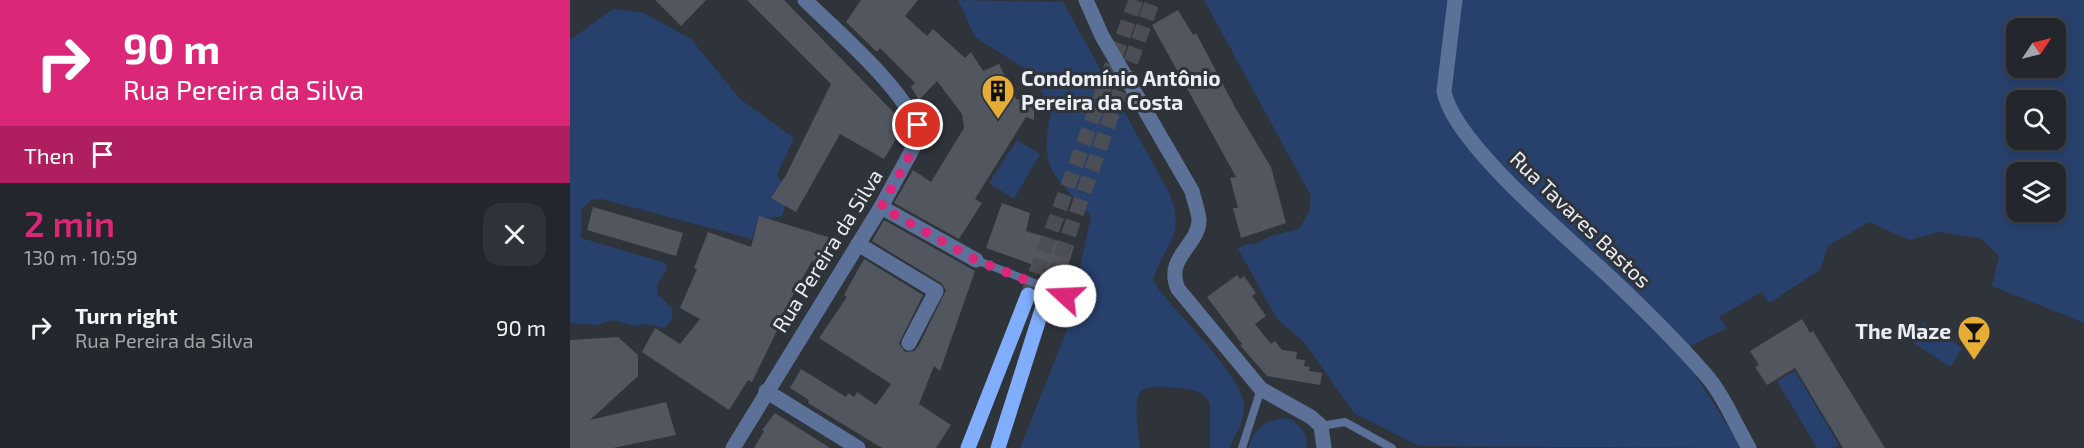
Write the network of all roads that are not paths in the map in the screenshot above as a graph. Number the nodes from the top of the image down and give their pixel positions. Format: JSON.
{"nodes":[{"id":1,"x":805,"y":0,"type":"edge"},
{"id":2,"x":1086,"y":0,"type":"edge"},
{"id":3,"x":1455,"y":0,"type":"edge"},
{"id":4,"x":881,"y":207,"type":"junction"},
{"id":5,"x":858,"y":244,"type":"junction"},
{"id":6,"x":976,"y":260,"type":"joint"},
{"id":7,"x":1028,"y":295,"type":"tunnel mouth"},
{"id":8,"x":1065,"y":296,"type":"dead end"},
{"id":9,"x":1046,"y":300,"type":"tunnel mouth"},
{"id":10,"x":909,"y":343,"type":"dead end"},
{"id":11,"x":1260,"y":389,"type":"junction"},
{"id":12,"x":766,"y":391,"type":"junction"},
{"id":13,"x":1321,"y":426,"type":"junction"},
{"id":14,"x":733,"y":448,"type":"edge"},
{"id":15,"x":858,"y":448,"type":"edge"},
{"id":16,"x":968,"y":448,"type":"edge"},
{"id":17,"x":998,"y":448,"type":"edge"},
{"id":18,"x":1242,"y":448,"type":"edge"},
{"id":19,"x":1324,"y":448,"type":"edge"},
{"id":20,"x":1392,"y":448,"type":"edge"},
{"id":21,"x":1749,"y":448,"type":"edge"}],
"edges":[{"from":1,"to":4,"type":"street","name":"Rua Pereira da Silva"},
{"from":2,"to":11,"type":"street"},
{"from":3,"to":21,"type":"street","name":"Rua Tavares Bastos"},
{"from":4,"to":5,"type":"street","name":"Rua Pereira da Silva"},
{"from":4,"to":6,"type":"street"},
{"from":5,"to":10,"type":"street"},
{"from":5,"to":12,"type":"street","name":"Rua Pereira da Silva"},
{"from":6,"to":8,"type":"lane"},
{"from":7,"to":16,"type":"main road"},
{"from":9,"to":17,"type":"main road"},
{"from":11,"to":13,"type":"street"},
{"from":11,"to":18,"type":"lane"},
{"from":12,"to":14,"type":"street","name":"Rua Pereira da Silva"},
{"from":12,"to":15,"type":"street"},
{"from":13,"to":19,"type":"street"},
{"from":13,"to":20,"type":"lane"}]}
